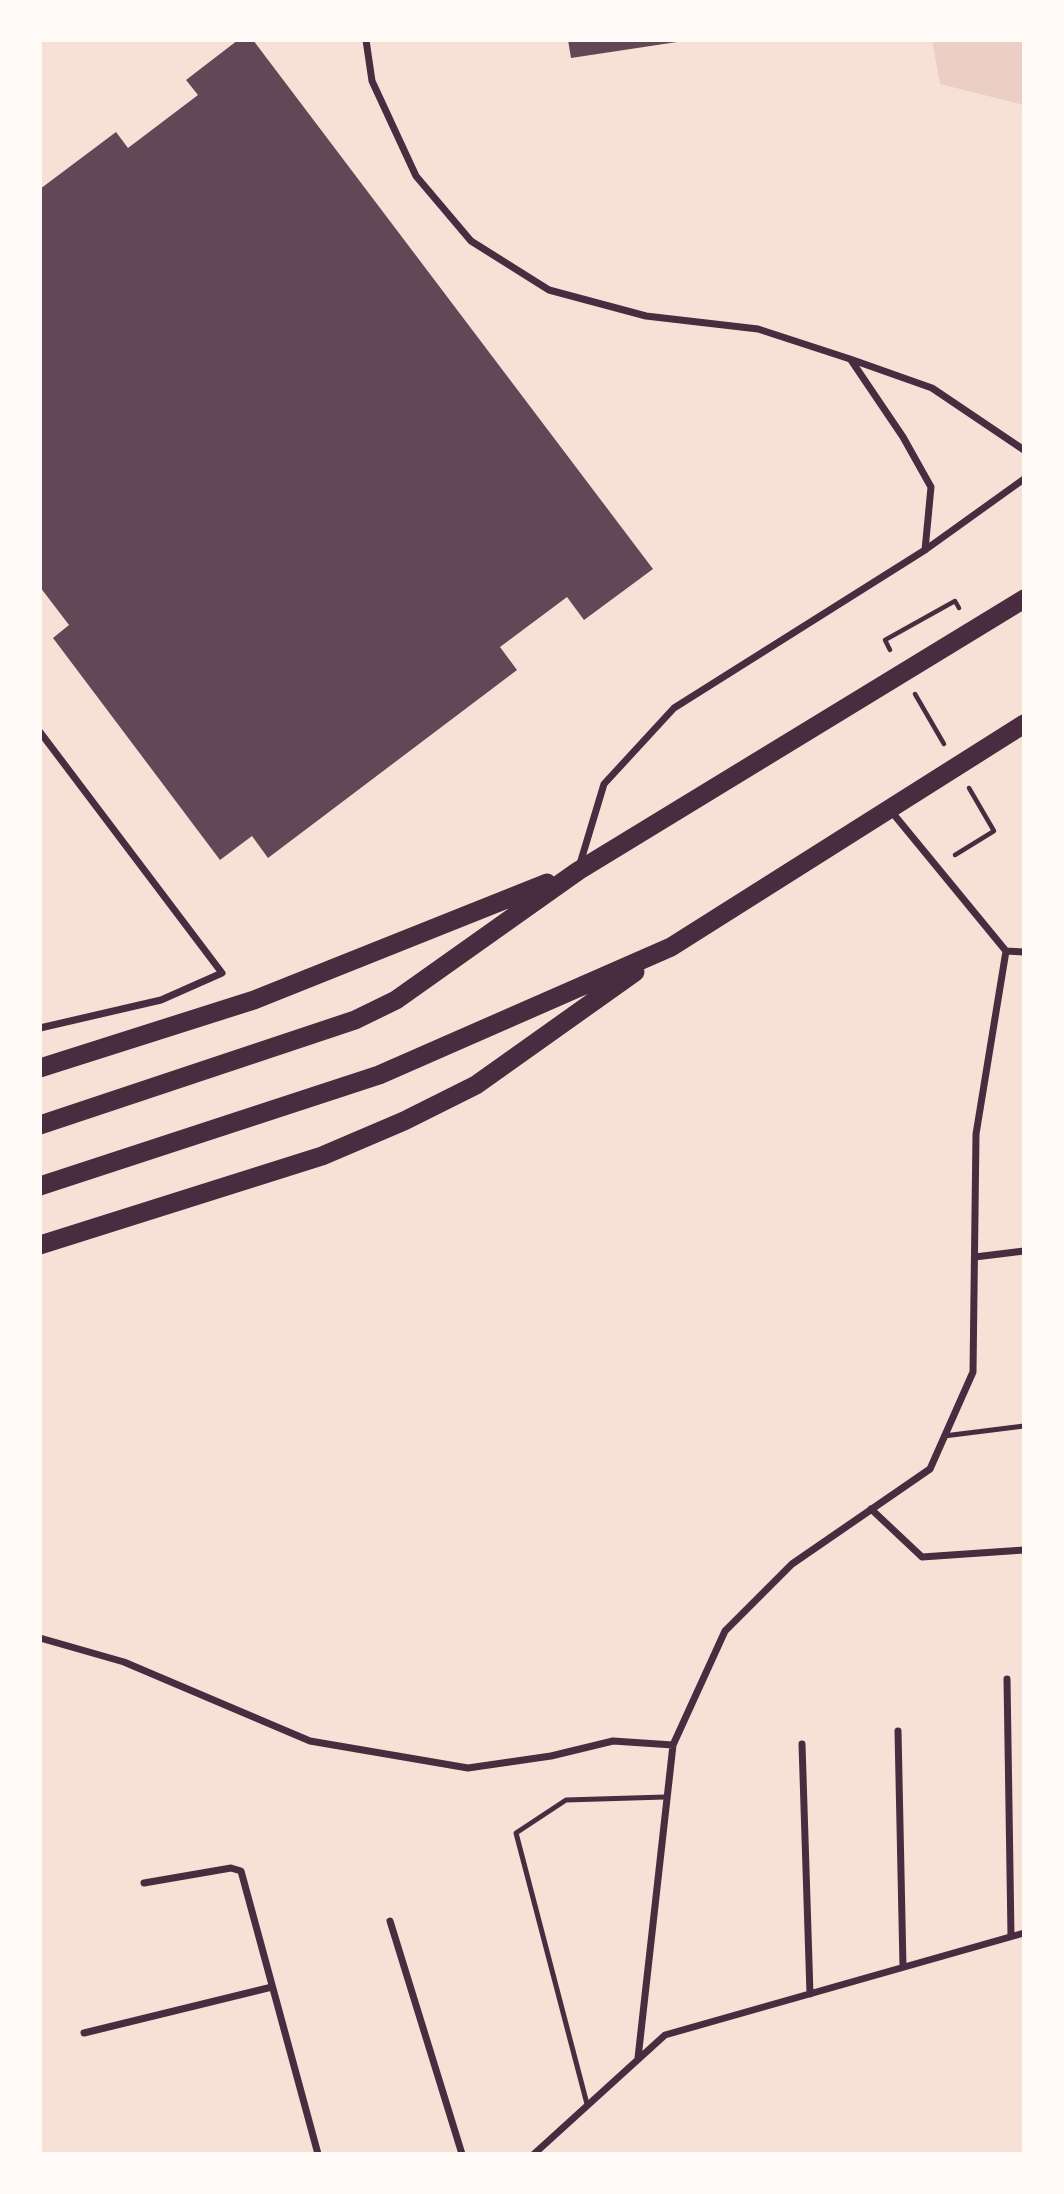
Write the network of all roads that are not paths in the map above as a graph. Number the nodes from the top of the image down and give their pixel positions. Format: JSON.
{"nodes":[{"id":1,"x":366,"y":40,"type":"edge"},
{"id":2,"x":850,"y":359,"type":"junction"},
{"id":3,"x":1024,"y":450,"type":"edge"},
{"id":4,"x":1024,"y":479,"type":"edge"},
{"id":5,"x":925,"y":550,"type":"junction"},
{"id":6,"x":1024,"y":599,"type":"edge"},
{"id":7,"x":1024,"y":724,"type":"edge"},
{"id":8,"x":40,"y":732,"type":"edge"},
{"id":9,"x":889,"y":809,"type":"junction"},
{"id":10,"x":578,"y":871,"type":"junction"},
{"id":11,"x":671,"y":947,"type":"junction"},
{"id":12,"x":1006,"y":951,"type":"junction"},
{"id":13,"x":1024,"y":952,"type":"edge"},
{"id":14,"x":40,"y":1028,"type":"edge"},
{"id":15,"x":40,"y":1068,"type":"edge"},
{"id":16,"x":40,"y":1125,"type":"edge"},
{"id":17,"x":40,"y":1186,"type":"edge"},
{"id":18,"x":40,"y":1245,"type":"edge"},
{"id":19,"x":1024,"y":1251,"type":"edge"},
{"id":20,"x":975,"y":1257,"type":"junction"},
{"id":21,"x":1024,"y":1426,"type":"edge"},
{"id":22,"x":944,"y":1436,"type":"junction"},
{"id":23,"x":872,"y":1509,"type":"junction"},
{"id":24,"x":1024,"y":1550,"type":"edge"},
{"id":25,"x":40,"y":1638,"type":"edge"},
{"id":26,"x":1007,"y":1679,"type":"dead end"},
{"id":27,"x":898,"y":1731,"type":"dead end"},
{"id":28,"x":802,"y":1744,"type":"dead end"},
{"id":29,"x":673,"y":1745,"type":"junction"},
{"id":30,"x":665,"y":1797,"type":"junction"},
{"id":31,"x":144,"y":1883,"type":"dead end"},
{"id":32,"x":390,"y":1921,"type":"dead end"},
{"id":33,"x":1024,"y":1933,"type":"edge"},
{"id":34,"x":1011,"y":1936,"type":"junction"},
{"id":35,"x":903,"y":1967,"type":"junction"},
{"id":36,"x":272,"y":1987,"type":"junction"},
{"id":37,"x":810,"y":1994,"type":"junction"},
{"id":38,"x":84,"y":2033,"type":"dead end"},
{"id":39,"x":638,"y":2059,"type":"junction"},
{"id":40,"x":587,"y":2104,"type":"junction"},
{"id":41,"x":318,"y":2154,"type":"edge"},
{"id":42,"x":462,"y":2154,"type":"edge"},
{"id":43,"x":534,"y":2154,"type":"edge"}],
"edges":[{"from":1,"to":2,"type":"street"},
{"from":2,"to":3,"type":"street"},
{"from":2,"to":5,"type":"street"},
{"from":4,"to":5,"type":"street"},
{"from":5,"to":10,"type":"street"},
{"from":6,"to":10,"type":"highway"},
{"from":7,"to":9,"type":"highway"},
{"from":8,"to":14,"type":"street"},
{"from":9,"to":11,"type":"highway"},
{"from":9,"to":12,"type":"street"},
{"from":10,"to":15,"type":"highway"},
{"from":10,"to":16,"type":"highway"},
{"from":11,"to":17,"type":"highway"},
{"from":11,"to":18,"type":"highway"},
{"from":12,"to":13,"type":"street"},
{"from":12,"to":20,"type":"street"},
{"from":19,"to":20,"type":"street"},
{"from":20,"to":22,"type":"street"},
{"from":21,"to":22,"type":"lane"},
{"from":22,"to":23,"type":"street"},
{"from":23,"to":24,"type":"street"},
{"from":23,"to":29,"type":"street"},
{"from":25,"to":29,"type":"street"},
{"from":26,"to":34,"type":"street"},
{"from":27,"to":35,"type":"street"},
{"from":28,"to":37,"type":"street"},
{"from":29,"to":30,"type":"street"},
{"from":30,"to":39,"type":"street"},
{"from":30,"to":40,"type":"lane"},
{"from":31,"to":36,"type":"street"},
{"from":32,"to":42,"type":"street"},
{"from":33,"to":34,"type":"street"},
{"from":34,"to":35,"type":"street"},
{"from":35,"to":37,"type":"street"},
{"from":36,"to":38,"type":"street"},
{"from":36,"to":41,"type":"street"},
{"from":37,"to":39,"type":"street"},
{"from":39,"to":40,"type":"street"},
{"from":40,"to":43,"type":"street"}]}
